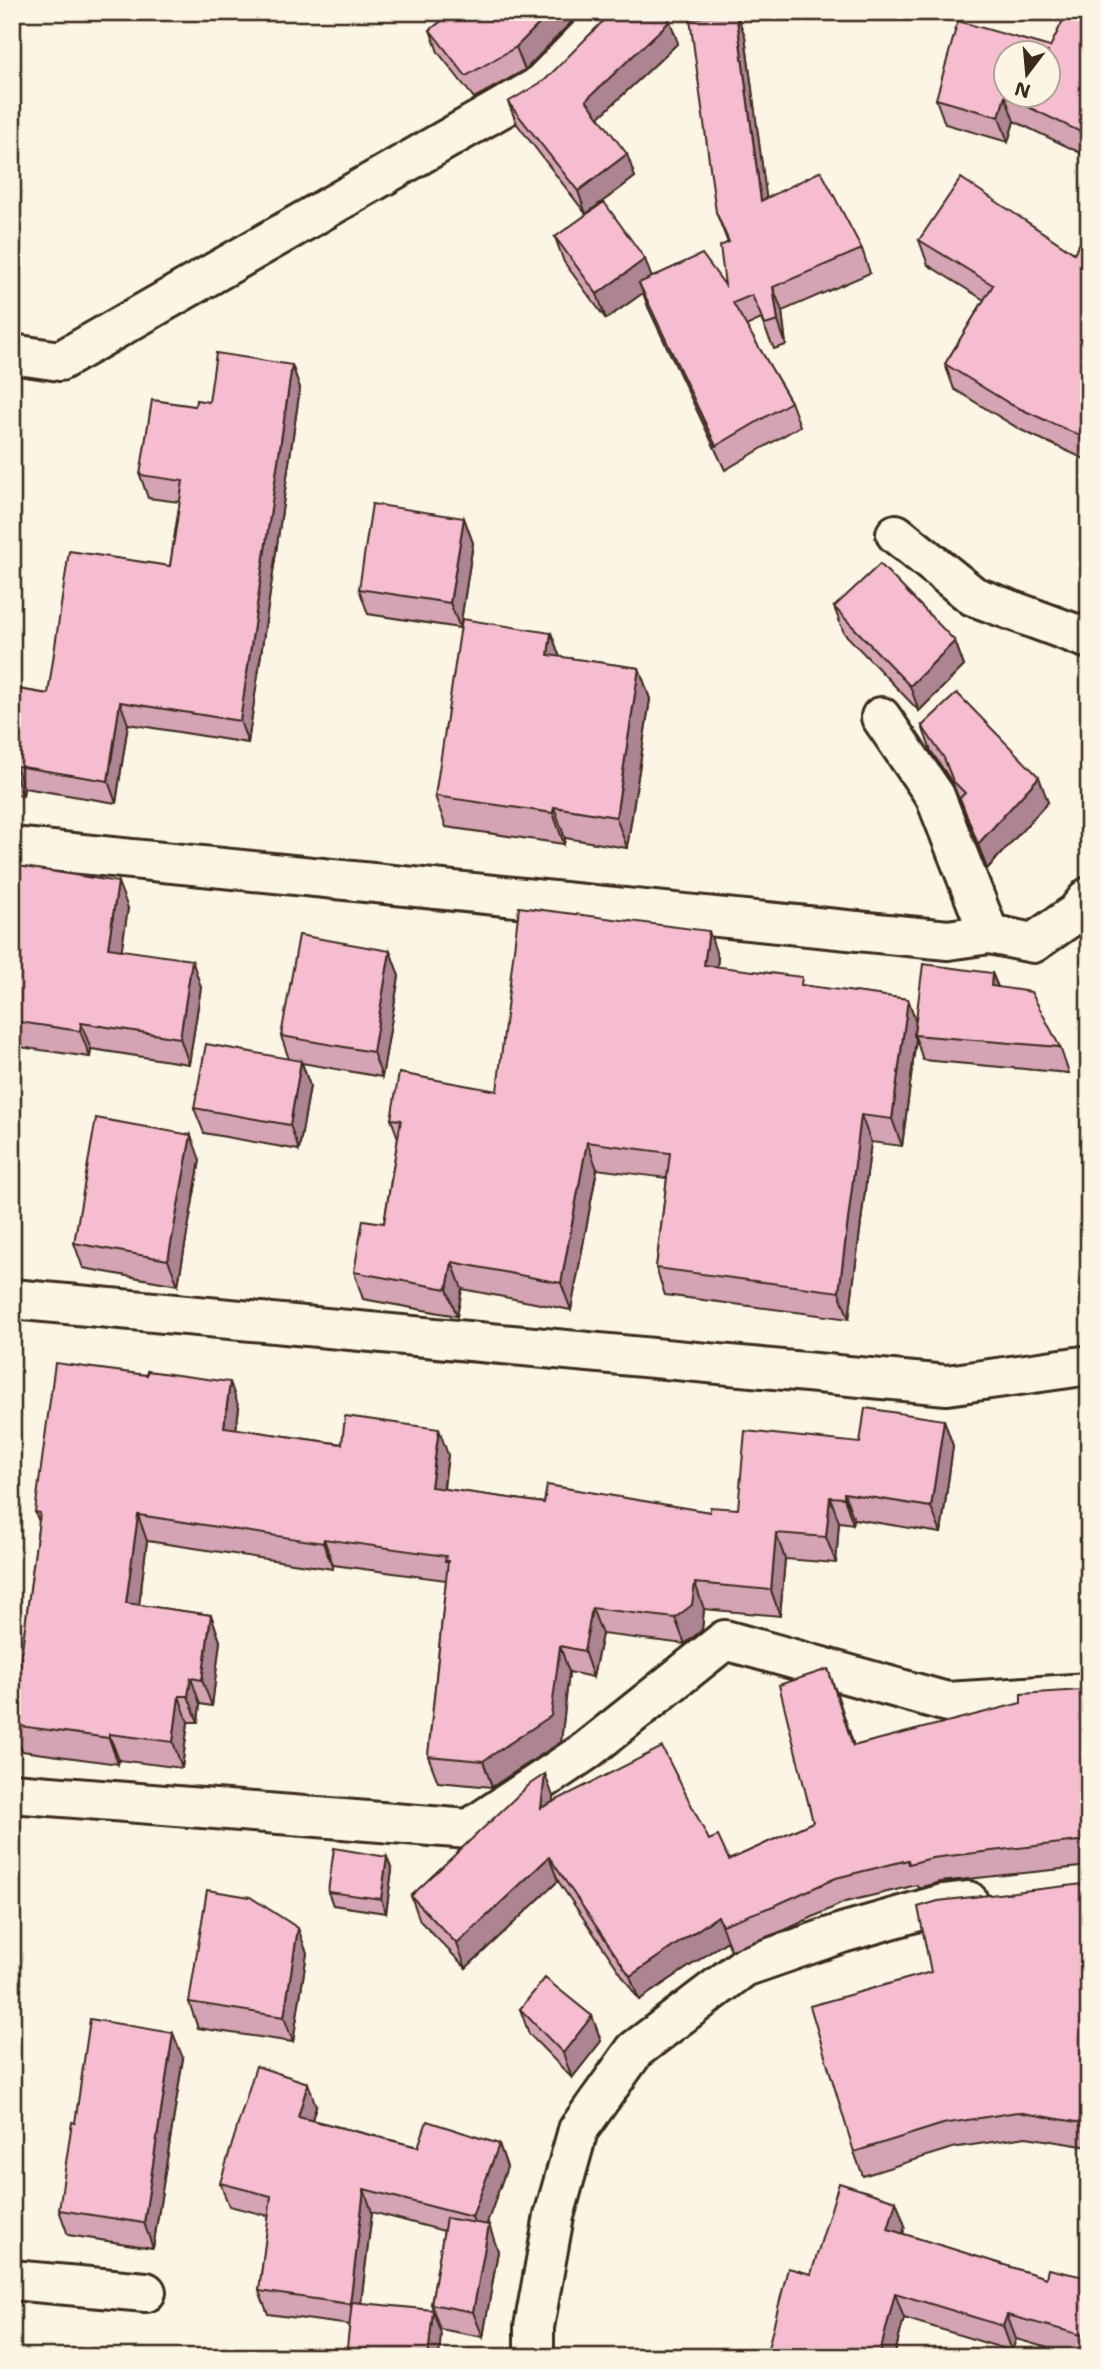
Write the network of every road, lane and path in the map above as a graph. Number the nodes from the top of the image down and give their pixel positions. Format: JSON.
{"nodes":[{"id":1,"x":612,"y":12,"type":"edge"},
{"id":2,"x":12,"y":354,"type":"edge"},
{"id":3,"x":896,"y":534,"type":"dead end"},
{"id":4,"x":1089,"y":639,"type":"edge"},
{"id":5,"x":880,"y":717,"type":"dead end"},
{"id":6,"x":12,"y":848,"type":"edge"},
{"id":7,"x":1089,"y":897,"type":"edge"},
{"id":8,"x":989,"y":934,"type":"junction"},
{"id":9,"x":12,"y":1299,"type":"edge"},
{"id":10,"x":1089,"y":1369,"type":"edge"},
{"id":11,"x":1089,"y":1693,"type":"edge"},
{"id":12,"x":12,"y":1793,"type":"edge"},
{"id":13,"x":1008,"y":1896,"type":"edge"},
{"id":14,"x":12,"y":2280,"type":"edge"},
{"id":15,"x":145,"y":2292,"type":"dead end"},
{"id":16,"x":534,"y":2357,"type":"edge"}],
"edges":[{"from":1,"to":2,"type":"street"},
{"from":3,"to":4,"type":"street"},
{"from":5,"to":8,"type":"street"},
{"from":6,"to":8,"type":"street"},
{"from":7,"to":8,"type":"street"},
{"from":9,"to":10,"type":"street"},
{"from":11,"to":12,"type":"street"},
{"from":13,"to":16,"type":"street"},
{"from":14,"to":15,"type":"street"}]}
